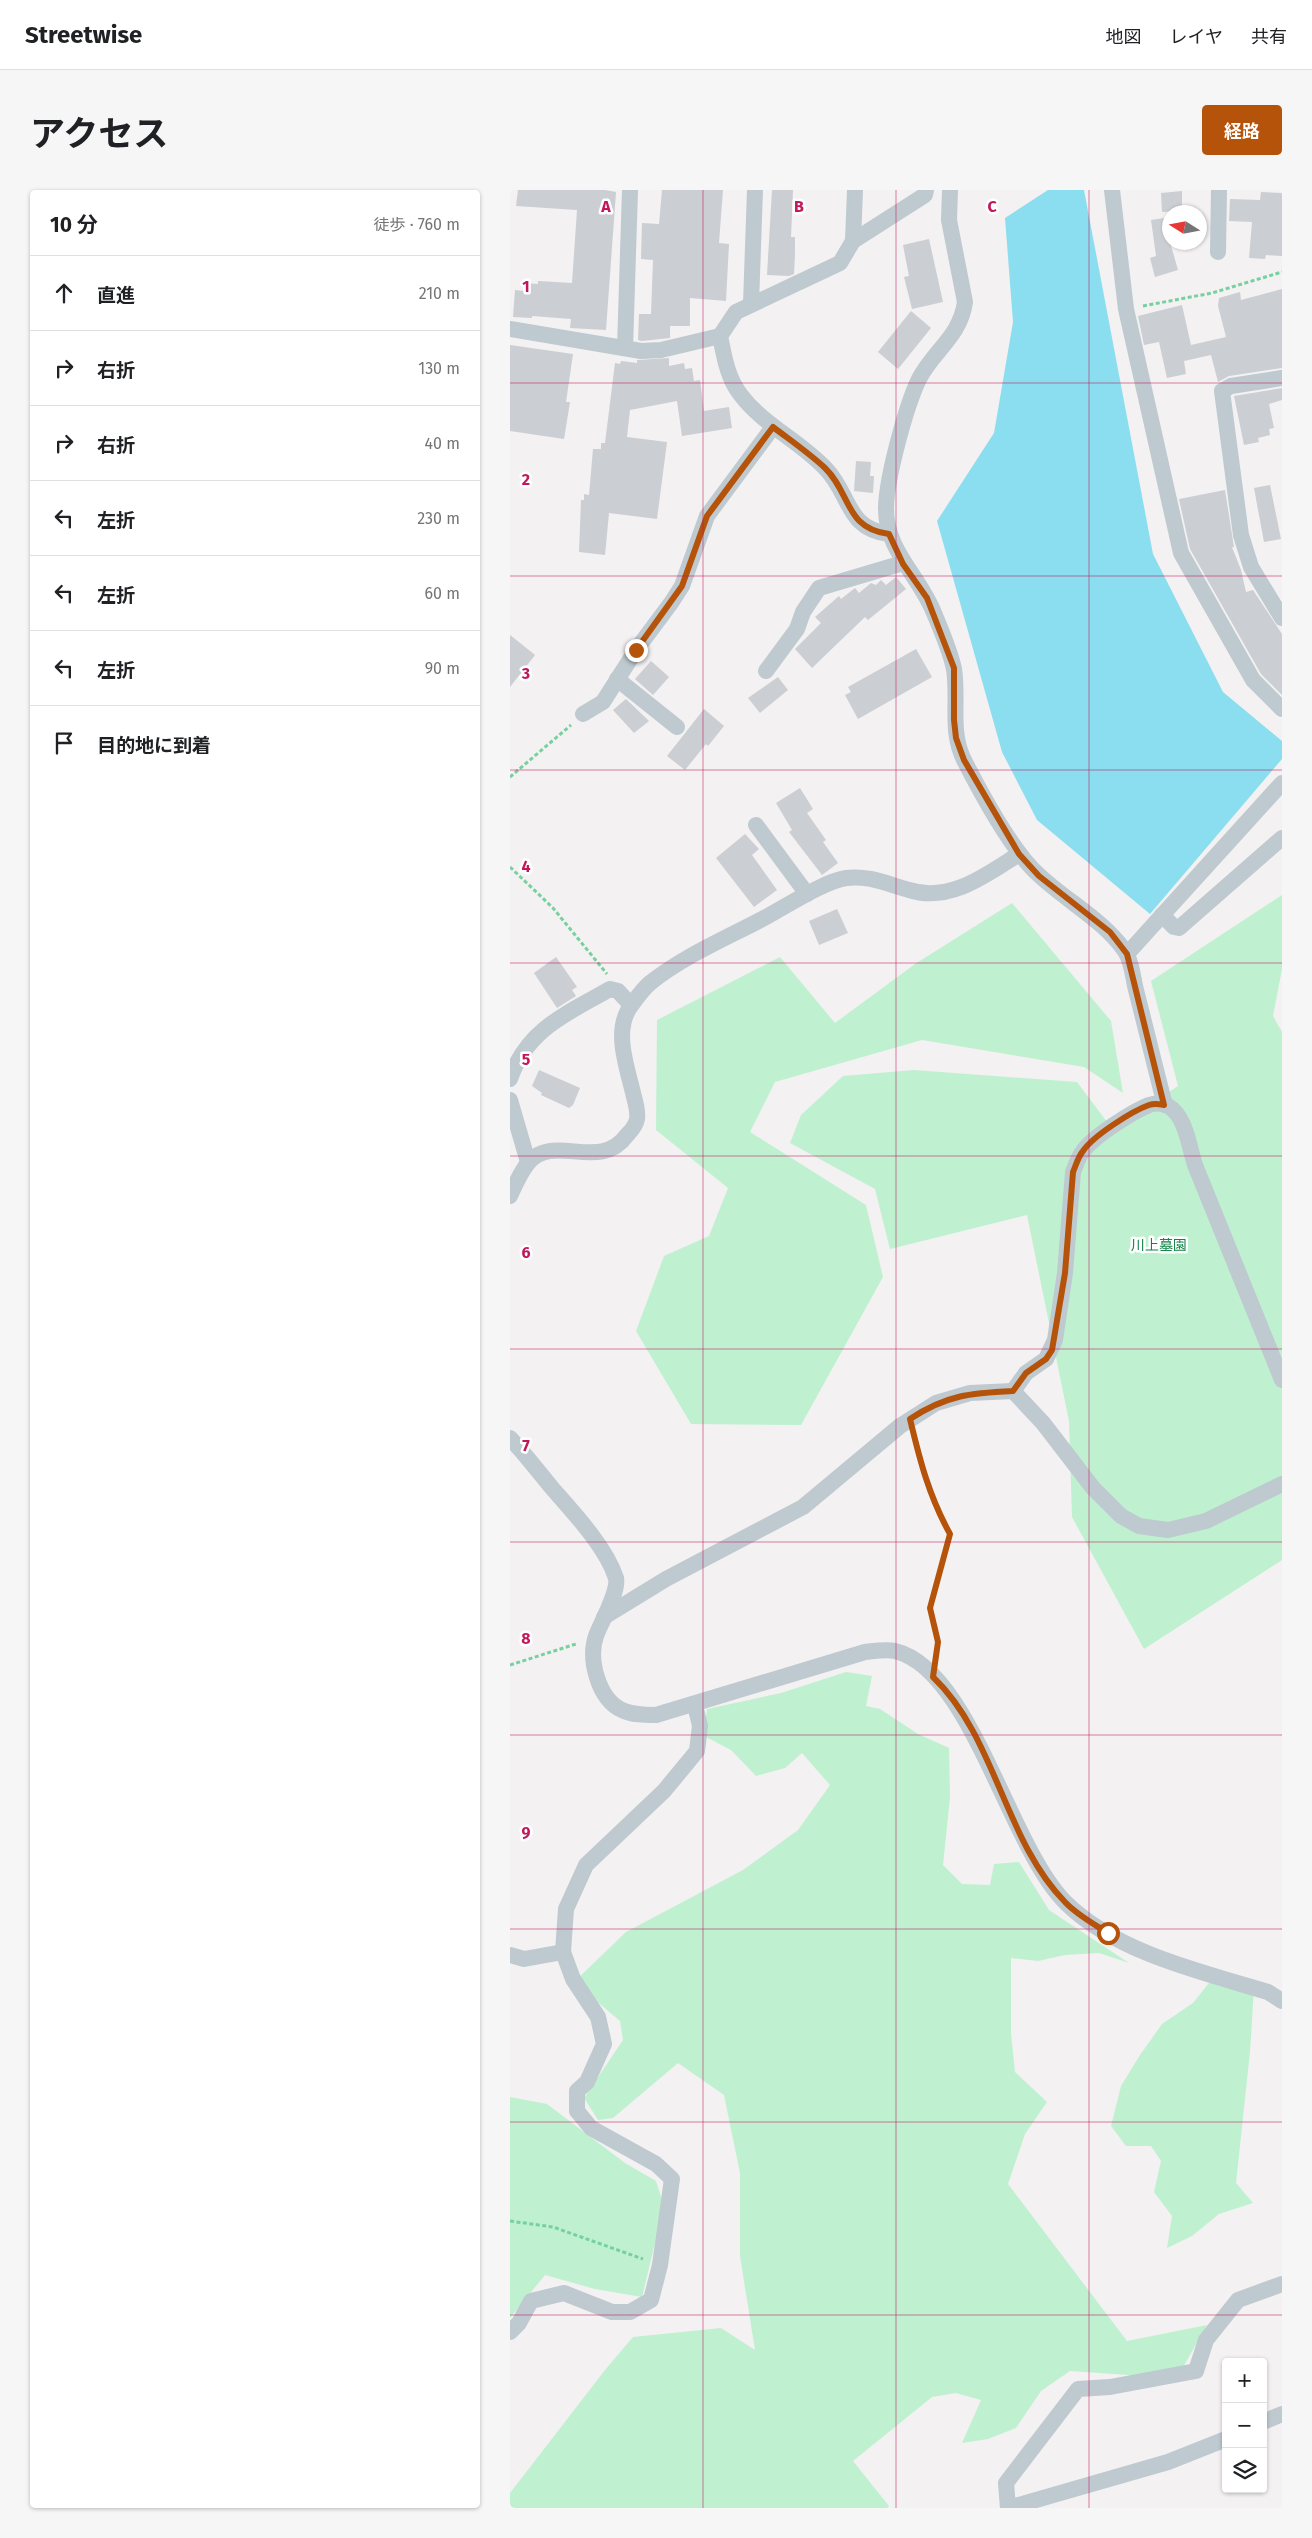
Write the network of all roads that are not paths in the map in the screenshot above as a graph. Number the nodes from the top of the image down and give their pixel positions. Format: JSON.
{"nodes":[{"id":1,"x":630,"y":190,"type":"edge"},
{"id":2,"x":755,"y":190,"type":"edge"},
{"id":3,"x":855,"y":190,"type":"edge"},
{"id":4,"x":926,"y":190,"type":"edge"},
{"id":5,"x":950,"y":190,"type":"edge"},
{"id":6,"x":1112,"y":190,"type":"edge"},
{"id":7,"x":1219,"y":190,"type":"edge"},
{"id":8,"x":853,"y":241,"type":"junction"},
{"id":9,"x":1218,"y":252,"type":"dead end"},
{"id":10,"x":751,"y":304,"type":"junction"},
{"id":11,"x":510,"y":329,"type":"edge"},
{"id":12,"x":720,"y":336,"type":"junction"},
{"id":13,"x":625,"y":348,"type":"junction"},
{"id":14,"x":1282,"y":378,"type":"edge"},
{"id":15,"x":773,"y":427,"type":"junction"},
{"id":16,"x":889,"y":534,"type":"junction"},
{"id":17,"x":903,"y":564,"type":"junction"},
{"id":18,"x":1282,"y":618,"type":"edge"},
{"id":19,"x":766,"y":671,"type":"dead end"},
{"id":20,"x":618,"y":679,"type":"junction"},
{"id":21,"x":1282,"y":709,"type":"edge"},
{"id":22,"x":583,"y":714,"type":"road end"},
{"id":23,"x":677,"y":727,"type":"dead end"},
{"id":24,"x":1282,"y":783,"type":"edge"},
{"id":25,"x":756,"y":825,"type":"dead end"},
{"id":26,"x":1282,"y":838,"type":"edge"},
{"id":27,"x":1019,"y":854,"type":"junction"},
{"id":28,"x":808,"y":894,"type":"junction"},
{"id":29,"x":1162,"y":915,"type":"junction"},
{"id":30,"x":1127,"y":954,"type":"junction"},
{"id":31,"x":631,"y":1005,"type":"junction"},
{"id":32,"x":510,"y":1080,"type":"edge"},
{"id":33,"x":510,"y":1100,"type":"edge"},
{"id":34,"x":1164,"y":1105,"type":"junction"},
{"id":35,"x":528,"y":1162,"type":"junction"},
{"id":36,"x":510,"y":1196,"type":"edge"},
{"id":37,"x":1282,"y":1380,"type":"edge"},
{"id":38,"x":1013,"y":1391,"type":"junction"},
{"id":39,"x":510,"y":1438,"type":"edge"},
{"id":40,"x":1282,"y":1484,"type":"edge"},
{"id":41,"x":604,"y":1617,"type":"junction"},
{"id":42,"x":695,"y":1705,"type":"junction"},
{"id":43,"x":563,"y":1952,"type":"junction"},
{"id":44,"x":510,"y":1955,"type":"edge"},
{"id":45,"x":1282,"y":2001,"type":"edge"},
{"id":46,"x":1282,"y":2284,"type":"edge"},
{"id":47,"x":510,"y":2332,"type":"edge"},
{"id":48,"x":1282,"y":2414,"type":"edge"},
{"id":49,"x":1267,"y":2420,"type":"edge"},
{"id":50,"x":1222,"y":2441,"type":"edge"},
{"id":51,"x":1008,"y":2508,"type":"edge"}],
"edges":[{"from":1,"to":13,"type":"street"},
{"from":2,"to":10,"type":"street"},
{"from":3,"to":8,"type":"street"},
{"from":4,"to":8,"type":"street"},
{"from":5,"to":16,"type":"street"},
{"from":6,"to":21,"type":"street"},
{"from":7,"to":9,"type":"street"},
{"from":8,"to":10,"type":"street"},
{"from":10,"to":12,"type":"street"},
{"from":11,"to":13,"type":"street"},
{"from":12,"to":13,"type":"street"},
{"from":12,"to":15,"type":"street"},
{"from":14,"to":18,"type":"street"},
{"from":15,"to":16,"type":"street"},
{"from":15,"to":20,"type":"street"},
{"from":16,"to":17,"type":"street"},
{"from":17,"to":19,"type":"street"},
{"from":17,"to":27,"type":"street"},
{"from":20,"to":22,"type":"street"},
{"from":20,"to":23,"type":"street"},
{"from":24,"to":29,"type":"street"},
{"from":25,"to":28,"type":"street"},
{"from":26,"to":29,"type":"street"},
{"from":27,"to":28,"type":"street"},
{"from":27,"to":30,"type":"street"},
{"from":28,"to":31,"type":"street"},
{"from":29,"to":30,"type":"street"},
{"from":30,"to":34,"type":"street"},
{"from":31,"to":32,"type":"street"},
{"from":31,"to":35,"type":"street"},
{"from":33,"to":35,"type":"street"},
{"from":34,"to":37,"type":"street"},
{"from":34,"to":38,"type":"street"},
{"from":35,"to":36,"type":"street"},
{"from":38,"to":40,"type":"street"},
{"from":38,"to":41,"type":"street"},
{"from":39,"to":41,"type":"street"},
{"from":41,"to":42,"type":"street"},
{"from":42,"to":43,"type":"street"},
{"from":42,"to":45,"type":"street"},
{"from":43,"to":44,"type":"street"},
{"from":43,"to":47,"type":"street"},
{"from":46,"to":51,"type":"street"},
{"from":48,"to":49,"type":"street"},
{"from":50,"to":51,"type":"street"}]}
